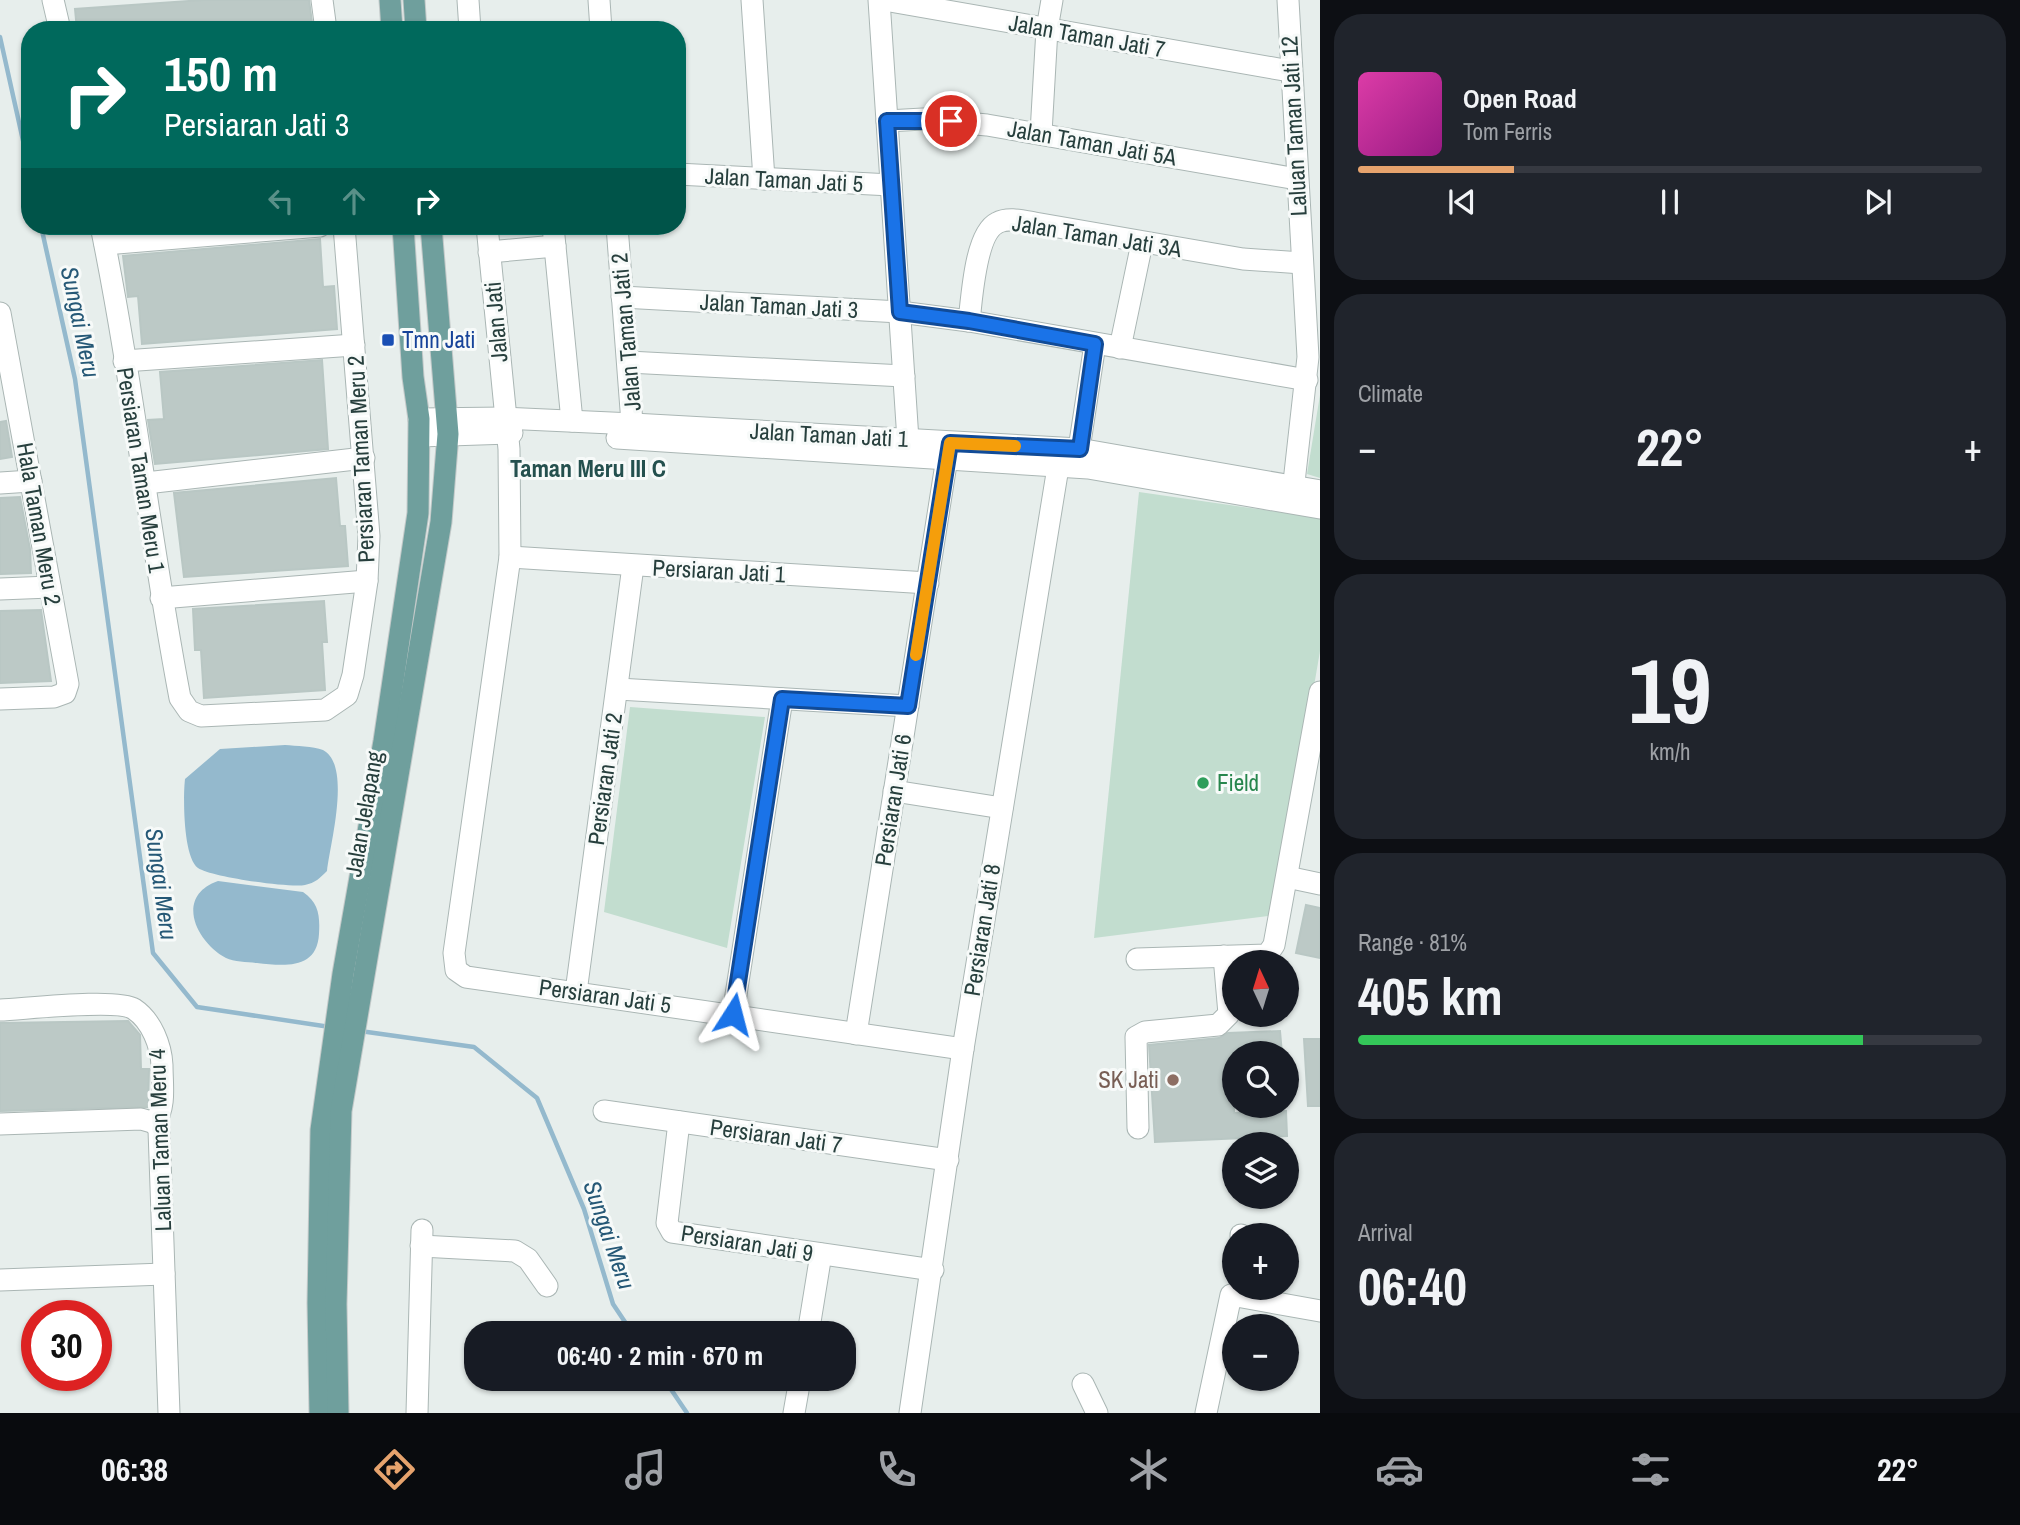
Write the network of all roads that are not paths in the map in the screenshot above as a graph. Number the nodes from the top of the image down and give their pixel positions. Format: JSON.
{"nodes":[{"id":1,"x":57,"y":0,"type":"edge"},
{"id":2,"x":322,"y":0,"type":"edge"},
{"id":3,"x":390,"y":0,"type":"edge"},
{"id":4,"x":414,"y":0,"type":"edge"},
{"id":5,"x":468,"y":0,"type":"edge"},
{"id":6,"x":599,"y":0,"type":"edge"},
{"id":7,"x":752,"y":0,"type":"edge"},
{"id":8,"x":881,"y":0,"type":"edge"},
{"id":9,"x":1052,"y":0,"type":"edge"},
{"id":10,"x":1288,"y":0,"type":"edge"},
{"id":11,"x":59,"y":21,"type":"edge"},
{"id":12,"x":325,"y":21,"type":"edge"},
{"id":13,"x":391,"y":21,"type":"edge"},
{"id":14,"x":415,"y":21,"type":"edge"},
{"id":15,"x":469,"y":21,"type":"edge"},
{"id":16,"x":600,"y":21,"type":"edge"},
{"id":17,"x":1047,"y":29,"type":"junction"},
{"id":18,"x":1290,"y":71,"type":"junction"},
{"id":19,"x":887,"y":121,"type":"junction"},
{"id":20,"x":1041,"y":133,"type":"junction"},
{"id":21,"x":686,"y":175,"type":"edge"},
{"id":22,"x":1297,"y":178,"type":"junction"},
{"id":23,"x":764,"y":179,"type":"junction"},
{"id":24,"x":891,"y":186,"type":"junction"},
{"id":25,"x":103,"y":235,"type":"edge"},
{"id":26,"x":345,"y":235,"type":"edge"},
{"id":27,"x":404,"y":235,"type":"edge"},
{"id":28,"x":432,"y":235,"type":"edge"},
{"id":29,"x":488,"y":235,"type":"edge"},
{"id":30,"x":618,"y":235,"type":"edge"},
{"id":31,"x":554,"y":236,"type":"edge"},
{"id":32,"x":1142,"y":243,"type":"junction"},
{"id":33,"x":489,"y":252,"type":"junction"},
{"id":34,"x":1308,"y":268,"type":"edge"},
{"id":35,"x":622,"y":297,"type":"junction"},
{"id":36,"x":900,"y":312,"type":"junction"},
{"id":37,"x":0,"y":313,"type":"edge"},
{"id":38,"x":969,"y":321,"type":"junction"},
{"id":39,"x":1095,"y":344,"type":"junction"},
{"id":40,"x":354,"y":345,"type":"junction"},
{"id":41,"x":1120,"y":348,"type":"junction"},
{"id":42,"x":124,"y":360,"type":"junction"},
{"id":43,"x":628,"y":362,"type":"junction"},
{"id":44,"x":904,"y":376,"type":"junction"},
{"id":45,"x":1307,"y":380,"type":"junction"},
{"id":46,"x":572,"y":421,"type":"junction"},
{"id":47,"x":506,"y":425,"type":"junction"},
{"id":48,"x":447,"y":426,"type":"junction"},
{"id":49,"x":419,"y":427,"type":"junction"},
{"id":50,"x":633,"y":431,"type":"junction"},
{"id":51,"x":908,"y":440,"type":"junction"},
{"id":52,"x":948,"y":450,"type":"junction"},
{"id":53,"x":1065,"y":455,"type":"junction"},
{"id":54,"x":364,"y":458,"type":"junction"},
{"id":55,"x":31,"y":481,"type":"junction"},
{"id":56,"x":0,"y":483,"type":"edge"},
{"id":57,"x":146,"y":483,"type":"junction"},
{"id":58,"x":1320,"y":491,"type":"edge"},
{"id":59,"x":1293,"y":494,"type":"junction"},
{"id":60,"x":1320,"y":508,"type":"edge"},
{"id":61,"x":510,"y":557,"type":"junction"},
{"id":62,"x":634,"y":566,"type":"junction"},
{"id":63,"x":367,"y":581,"type":"junction"},
{"id":64,"x":929,"y":583,"type":"junction"},
{"id":65,"x":50,"y":587,"type":"junction"},
{"id":66,"x":0,"y":589,"type":"edge"},
{"id":67,"x":161,"y":598,"type":"junction"},
{"id":68,"x":618,"y":689,"type":"junction"},
{"id":69,"x":1320,"y":692,"type":"edge"},
{"id":70,"x":0,"y":699,"type":"edge"},
{"id":71,"x":782,"y":699,"type":"junction"},
{"id":72,"x":908,"y":706,"type":"junction"},
{"id":73,"x":189,"y":711,"type":"joint"},
{"id":74,"x":894,"y":791,"type":"junction"},
{"id":75,"x":1002,"y":808,"type":"junction"},
{"id":76,"x":1287,"y":877,"type":"junction"},
{"id":77,"x":1320,"y":884,"type":"edge"},
{"id":78,"x":1271,"y":950,"type":"edge"},
{"id":79,"x":1222,"y":957,"type":"edge"},
{"id":80,"x":1137,"y":959,"type":"dead end"},
{"id":81,"x":456,"y":970,"type":"joint"},
{"id":82,"x":576,"y":992,"type":"junction"},
{"id":83,"x":0,"y":1010,"type":"edge"},
{"id":84,"x":733,"y":1014,"type":"junction"},
{"id":85,"x":1222,"y":1021,"type":"edge"},
{"id":86,"x":856,"y":1034,"type":"junction"},
{"id":87,"x":963,"y":1049,"type":"junction"},
{"id":88,"x":336,"y":1077,"type":"junction"},
{"id":89,"x":604,"y":1111,"type":"dead end"},
{"id":90,"x":679,"y":1122,"type":"junction"},
{"id":91,"x":155,"y":1123,"type":"junction"},
{"id":92,"x":0,"y":1125,"type":"edge"},
{"id":93,"x":1138,"y":1128,"type":"dead end"},
{"id":94,"x":948,"y":1160,"type":"junction"},
{"id":95,"x":821,"y":1254,"type":"junction"},
{"id":96,"x":933,"y":1270,"type":"junction"},
{"id":97,"x":164,"y":1273,"type":"junction"},
{"id":98,"x":0,"y":1280,"type":"edge"},
{"id":99,"x":547,"y":1286,"type":"dead end"},
{"id":100,"x":1229,"y":1300,"type":"edge"},
{"id":101,"x":1280,"y":1300,"type":"edge"},
{"id":102,"x":1320,"y":1311,"type":"edge"},
{"id":103,"x":810,"y":1321,"type":"edge"},
{"id":104,"x":1083,"y":1384,"type":"dead end"},
{"id":105,"x":798,"y":1391,"type":"edge"},
{"id":106,"x":169,"y":1413,"type":"edge"},
{"id":107,"x":320,"y":1413,"type":"edge"},
{"id":108,"x":338,"y":1413,"type":"edge"},
{"id":109,"x":417,"y":1413,"type":"edge"},
{"id":110,"x":794,"y":1413,"type":"edge"},
{"id":111,"x":910,"y":1413,"type":"edge"},
{"id":112,"x":1097,"y":1413,"type":"edge"},
{"id":113,"x":1206,"y":1413,"type":"edge"}],
"edges":[{"from":1,"to":11,"type":"street"},
{"from":2,"to":12,"type":"street"},
{"from":3,"to":13,"type":"main road"},
{"from":4,"to":14,"type":"main road"},
{"from":5,"to":15,"type":"street"},
{"from":6,"to":16,"type":"street"},
{"from":7,"to":23,"type":"street"},
{"from":8,"to":17,"type":"street","name":"Jalan Taman Jati 7"},
{"from":8,"to":19,"type":"street"},
{"from":9,"to":17,"type":"street"},
{"from":10,"to":18,"type":"street","name":"Laluan Taman Jati 12"},
{"from":17,"to":18,"type":"street","name":"Jalan Taman Jati 7"},
{"from":17,"to":20,"type":"street"},
{"from":18,"to":22,"type":"street","name":"Laluan Taman Jati 12"},
{"from":19,"to":20,"type":"street","name":"Jalan Taman Jati 5A"},
{"from":19,"to":24,"type":"street"},
{"from":20,"to":22,"type":"street","name":"Jalan Taman Jati 5A"},
{"from":21,"to":23,"type":"street","name":"Jalan Taman Jati 5"},
{"from":22,"to":34,"type":"street","name":"Laluan Taman Jati 12"},
{"from":23,"to":24,"type":"street","name":"Jalan Taman Jati 5"},
{"from":24,"to":36,"type":"street"},
{"from":25,"to":42,"type":"street","name":"Persiaran Taman Meru 1"},
{"from":26,"to":40,"type":"street","name":"Persiaran Taman Meru 2"},
{"from":27,"to":49,"type":"main road","name":"Jalan Jelapang"},
{"from":28,"to":48,"type":"main road","name":"Jalan Jelapang"},
{"from":29,"to":33,"type":"street","name":"Jalan Jati"},
{"from":30,"to":35,"type":"street","name":"Jalan Taman Jati 2"},
{"from":31,"to":33,"type":"street"},
{"from":31,"to":46,"type":"street"},
{"from":32,"to":34,"type":"street","name":"Jalan Taman Jati 3A"},
{"from":32,"to":38,"type":"street","name":"Jalan Taman Jati 3A"},
{"from":32,"to":41,"type":"street"},
{"from":33,"to":47,"type":"street","name":"Jalan Jati"},
{"from":34,"to":45,"type":"street","name":"Laluan Taman Jati 12"},
{"from":35,"to":36,"type":"street","name":"Jalan Taman Jati 3"},
{"from":35,"to":43,"type":"street","name":"Jalan Taman Jati 2"},
{"from":36,"to":38,"type":"street","name":"Jalan Taman Jati 3"},
{"from":36,"to":44,"type":"street"},
{"from":37,"to":55,"type":"street","name":"Hala Taman Meru 2"},
{"from":38,"to":39,"type":"street","name":"Jalan Taman Jati 3"},
{"from":39,"to":41,"type":"street","name":"Jalan Taman Jati 3"},
{"from":39,"to":53,"type":"street","name":"Persiaran Jati 8"},
{"from":40,"to":42,"type":"street"},
{"from":40,"to":54,"type":"street","name":"Persiaran Taman Meru 2"},
{"from":41,"to":45,"type":"street","name":"Jalan Taman Jati 3"},
{"from":42,"to":57,"type":"street","name":"Persiaran Taman Meru 1"},
{"from":43,"to":44,"type":"street"},
{"from":43,"to":50,"type":"street","name":"Jalan Taman Jati 2"},
{"from":44,"to":51,"type":"street"},
{"from":45,"to":59,"type":"street","name":"Laluan Taman Jati 12"},
{"from":46,"to":47,"type":"street","name":"Jalan Taman Jati 1"},
{"from":46,"to":50,"type":"street","name":"Jalan Taman Jati 1"},
{"from":47,"to":48,"type":"street","name":"Jalan Taman Jati 1"},
{"from":47,"to":50,"type":"street","name":"Jalan Taman Jati 1"},
{"from":47,"to":61,"type":"street","name":"Jalan Jati"},
{"from":48,"to":49,"type":"street","name":"Jalan Taman Jati 1"},
{"from":48,"to":88,"type":"main road","name":"Jalan Jelapang"},
{"from":49,"to":88,"type":"main road","name":"Jalan Jelapang"},
{"from":50,"to":51,"type":"street","name":"Jalan Taman Jati 1"},
{"from":50,"to":52,"type":"street","name":"Jalan Taman Jati 1"},
{"from":51,"to":52,"type":"street","name":"Jalan Taman Jati 1"},
{"from":52,"to":53,"type":"street","name":"Jalan Taman Jati 1"},
{"from":52,"to":64,"type":"street","name":"Persiaran Jati 6"},
{"from":53,"to":59,"type":"street","name":"Jalan Taman Jati 1"},
{"from":53,"to":59,"type":"street","name":"Jalan Taman Jati 1"},
{"from":53,"to":75,"type":"street","name":"Persiaran Jati 8"},
{"from":54,"to":57,"type":"street"},
{"from":54,"to":63,"type":"street","name":"Persiaran Taman Meru 2"},
{"from":55,"to":56,"type":"street"},
{"from":55,"to":65,"type":"street","name":"Hala Taman Meru 2"},
{"from":57,"to":67,"type":"street","name":"Persiaran Taman Meru 1"},
{"from":58,"to":59,"type":"street","name":"Jalan Taman Jati 1"},
{"from":59,"to":60,"type":"street","name":"Jalan Taman Jati 1"},
{"from":61,"to":62,"type":"street","name":"Persiaran Jati 1"},
{"from":61,"to":81,"type":"street","name":"Jalan Jati"},
{"from":62,"to":64,"type":"street","name":"Persiaran Jati 1"},
{"from":62,"to":68,"type":"street","name":"Persiaran Jati 2"},
{"from":63,"to":67,"type":"street"},
{"from":63,"to":73,"type":"street","name":"Persiaran Taman Meru 2"},
{"from":64,"to":72,"type":"street","name":"Persiaran Jati 6"},
{"from":65,"to":66,"type":"street"},
{"from":65,"to":70,"type":"street","name":"Hala Taman Meru 2"},
{"from":67,"to":73,"type":"street","name":"Persiaran Taman Meru 1"},
{"from":68,"to":71,"type":"street"},
{"from":68,"to":82,"type":"street","name":"Persiaran Jati 2"},
{"from":69,"to":76,"type":"street"},
{"from":71,"to":72,"type":"street"},
{"from":71,"to":84,"type":"street"},
{"from":72,"to":74,"type":"street","name":"Persiaran Jati 6"},
{"from":74,"to":75,"type":"street"},
{"from":74,"to":86,"type":"street","name":"Persiaran Jati 6"},
{"from":75,"to":87,"type":"street","name":"Persiaran Jati 8"},
{"from":76,"to":77,"type":"street"},
{"from":76,"to":78,"type":"street"},
{"from":79,"to":80,"type":"street"},
{"from":81,"to":82,"type":"street","name":"Persiaran Jati 5"},
{"from":82,"to":84,"type":"street","name":"Persiaran Jati 5"},
{"from":83,"to":91,"type":"street","name":"Laluan Taman Meru 4"},
{"from":84,"to":86,"type":"street","name":"Persiaran Jati 5"},
{"from":85,"to":93,"type":"street"},
{"from":86,"to":87,"type":"street","name":"Persiaran Jati 5"},
{"from":87,"to":94,"type":"street","name":"Persiaran Jati 8"},
{"from":88,"to":107,"type":"main road","name":"Jalan Jelapang"},
{"from":88,"to":108,"type":"main road","name":"Jalan Jelapang"},
{"from":89,"to":90,"type":"street","name":"Persiaran Jati 7"},
{"from":90,"to":94,"type":"street","name":"Persiaran Jati 7"},
{"from":90,"to":95,"type":"street","name":"Persiaran Jati 9"},
{"from":91,"to":92,"type":"street"},
{"from":91,"to":97,"type":"street","name":"Laluan Taman Meru 4"},
{"from":94,"to":96,"type":"street","name":"Persiaran Jati 8"},
{"from":95,"to":96,"type":"street","name":"Persiaran Jati 9"},
{"from":95,"to":103,"type":"street"},
{"from":96,"to":111,"type":"street","name":"Persiaran Jati 8"},
{"from":97,"to":98,"type":"street"},
{"from":97,"to":106,"type":"street","name":"Laluan Taman Meru 4"},
{"from":99,"to":109,"type":"street"},
{"from":100,"to":113,"type":"street"},
{"from":101,"to":102,"type":"street"},
{"from":104,"to":112,"type":"street"},
{"from":105,"to":110,"type":"street"}]}
